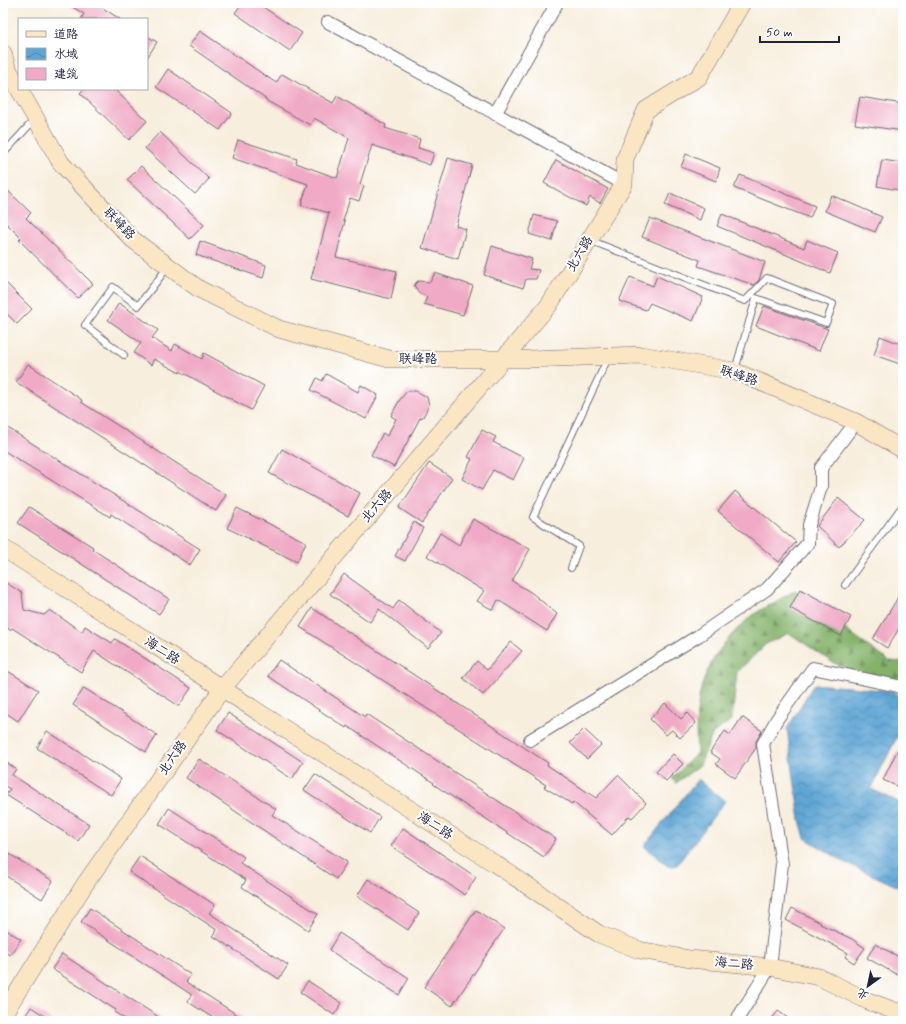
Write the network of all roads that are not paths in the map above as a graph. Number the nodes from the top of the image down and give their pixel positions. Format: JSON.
{"nodes":[{"id":1,"x":557,"y":3,"type":"edge"},
{"id":2,"x":742,"y":3,"type":"edge"},
{"id":3,"x":328,"y":22,"type":"dead end"},
{"id":4,"x":3,"y":53,"type":"edge"},
{"id":5,"x":18,"y":87,"type":"edge"},
{"id":6,"x":20,"y":90,"type":"edge"},
{"id":7,"x":495,"y":114,"type":"junction"},
{"id":8,"x":35,"y":119,"type":"junction"},
{"id":9,"x":3,"y":154,"type":"edge"},
{"id":10,"x":624,"y":184,"type":"junction"},
{"id":11,"x":588,"y":240,"type":"junction"},
{"id":12,"x":168,"y":266,"type":"junction"},
{"id":13,"x":124,"y":356,"type":"dead end"},
{"id":14,"x":608,"y":356,"type":"junction"},
{"id":15,"x":504,"y":359,"type":"junction"},
{"id":16,"x":734,"y":371,"type":"junction"},
{"id":17,"x":856,"y":422,"type":"junction"},
{"id":18,"x":903,"y":450,"type":"edge"},
{"id":19,"x":903,"y":505,"type":"edge"},
{"id":20,"x":3,"y":548,"type":"edge"},
{"id":21,"x":571,"y":568,"type":"dead end"},
{"id":22,"x":846,"y":585,"type":"dead end"},
{"id":23,"x":222,"y":689,"type":"junction"},
{"id":24,"x":903,"y":689,"type":"edge"},
{"id":25,"x":530,"y":740,"type":"dead end"},
{"id":26,"x":770,"y":967,"type":"junction"},
{"id":27,"x":903,"y":1014,"type":"edge"},
{"id":28,"x":3,"y":1015,"type":"edge"},
{"id":29,"x":736,"y":1021,"type":"edge"}],
"edges":[{"from":1,"to":7,"type":"street"},
{"from":2,"to":10,"type":"street"},
{"from":3,"to":7,"type":"street"},
{"from":4,"to":5,"type":"street","name":"联峰路"},
{"from":6,"to":8,"type":"street","name":"联峰路"},
{"from":7,"to":10,"type":"street"},
{"from":8,"to":9,"type":"lane"},
{"from":8,"to":12,"type":"street","name":"联峰路"},
{"from":10,"to":11,"type":"street","name":"北六路"},
{"from":11,"to":15,"type":"street","name":"北六路"},
{"from":11,"to":16,"type":"lane"},
{"from":12,"to":13,"type":"lane"},
{"from":12,"to":15,"type":"street","name":"联峰路"},
{"from":14,"to":15,"type":"street","name":"联峰路"},
{"from":14,"to":16,"type":"street","name":"联峰路"},
{"from":14,"to":21,"type":"lane"},
{"from":15,"to":23,"type":"street","name":"北六路"},
{"from":16,"to":17,"type":"street","name":"联峰路"},
{"from":17,"to":18,"type":"street","name":"联峰路"},
{"from":17,"to":25,"type":"street"},
{"from":19,"to":22,"type":"lane"},
{"from":20,"to":23,"type":"street","name":"海二路"},
{"from":23,"to":26,"type":"street","name":"海二路"},
{"from":23,"to":28,"type":"street","name":"北六路"},
{"from":24,"to":26,"type":"street"},
{"from":26,"to":27,"type":"street","name":"海二路"},
{"from":26,"to":29,"type":"street"}]}
